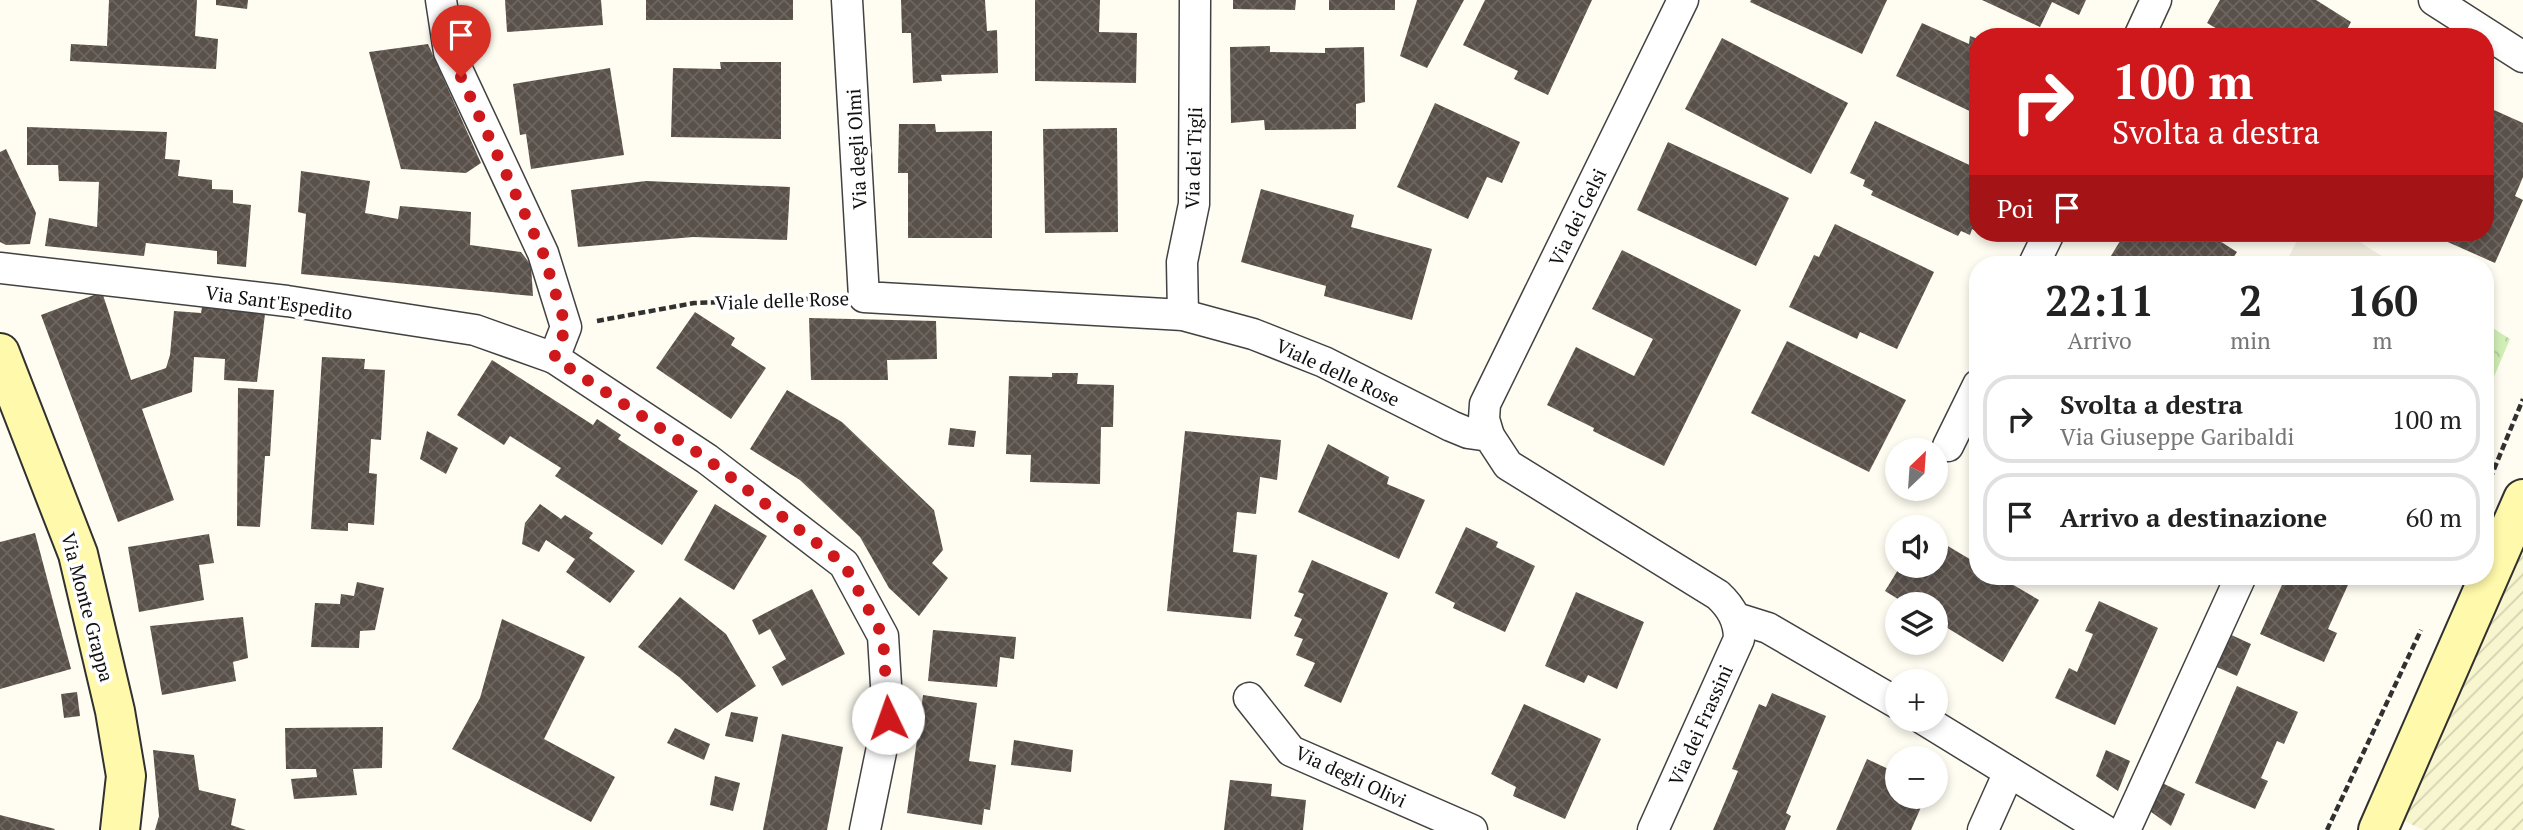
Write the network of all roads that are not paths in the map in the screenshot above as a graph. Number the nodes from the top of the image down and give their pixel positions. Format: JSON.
{"nodes":[{"id":1,"x":441,"y":0,"type":"edge"},
{"id":2,"x":847,"y":0,"type":"edge"},
{"id":3,"x":1195,"y":0,"type":"edge"},
{"id":4,"x":1684,"y":0,"type":"edge"},
{"id":5,"x":2156,"y":0,"type":"edge"},
{"id":6,"x":2434,"y":0,"type":"edge"},
{"id":7,"x":2143,"y":28,"type":"edge"},
{"id":8,"x":2478,"y":28,"type":"edge"},
{"id":9,"x":2494,"y":38,"type":"edge"},
{"id":10,"x":2523,"y":57,"type":"edge"},
{"id":11,"x":0,"y":268,"type":"edge"},
{"id":12,"x":864,"y":297,"type":"joint"},
{"id":13,"x":1183,"y":315,"type":"junction"},
{"id":14,"x":0,"y":353,"type":"edge"},
{"id":15,"x":554,"y":358,"type":"junction"},
{"id":16,"x":1969,"y":403,"type":"edge"},
{"id":17,"x":1489,"y":436,"type":"junction"},
{"id":18,"x":1948,"y":446,"type":"dead end"},
{"id":19,"x":2523,"y":499,"type":"edge"},
{"id":20,"x":2494,"y":565,"type":"edge"},
{"id":21,"x":2237,"y":585,"type":"edge"},
{"id":22,"x":2485,"y":585,"type":"edge"},
{"id":23,"x":1736,"y":618,"type":"junction"},
{"id":24,"x":1885,"y":697,"type":"edge"},
{"id":25,"x":1248,"y":698,"type":"dead end"},
{"id":26,"x":1944,"y":732,"type":"edge"},
{"id":27,"x":2009,"y":772,"type":"junction"},
{"id":28,"x":120,"y":830,"type":"edge"},
{"id":29,"x":864,"y":830,"type":"edge"},
{"id":30,"x":1472,"y":830,"type":"edge"},
{"id":31,"x":1653,"y":830,"type":"edge"},
{"id":32,"x":1983,"y":830,"type":"edge"},
{"id":33,"x":2104,"y":830,"type":"edge"},
{"id":34,"x":2125,"y":830,"type":"edge"},
{"id":35,"x":2378,"y":830,"type":"edge"}],
"edges":[{"from":1,"to":15,"type":"street"},
{"from":2,"to":12,"type":"street","name":"Via degli Olmi"},
{"from":3,"to":13,"type":"street","name":"Via dei Tigli"},
{"from":4,"to":17,"type":"street","name":"Via dei Gelsi"},
{"from":5,"to":7,"type":"street"},
{"from":6,"to":8,"type":"street"},
{"from":9,"to":10,"type":"street"},
{"from":11,"to":15,"type":"street","name":"Via Sant'Espedito"},
{"from":12,"to":13,"type":"street","name":"Viale delle Rose"},
{"from":13,"to":17,"type":"street","name":"Viale delle Rose"},
{"from":14,"to":28,"type":"street","name":"Via Monte Grappa"},
{"from":15,"to":29,"type":"street","name":"Via Sant'Espedito"},
{"from":16,"to":18,"type":"street"},
{"from":17,"to":23,"type":"street"},
{"from":19,"to":20,"type":"street"},
{"from":21,"to":34,"type":"street"},
{"from":22,"to":35,"type":"street"},
{"from":23,"to":24,"type":"street"},
{"from":23,"to":31,"type":"street","name":"Via dei Frassini"},
{"from":25,"to":30,"type":"street","name":"Via degli Olivi"},
{"from":26,"to":27,"type":"street"},
{"from":27,"to":32,"type":"street"},
{"from":27,"to":33,"type":"street"}]}
